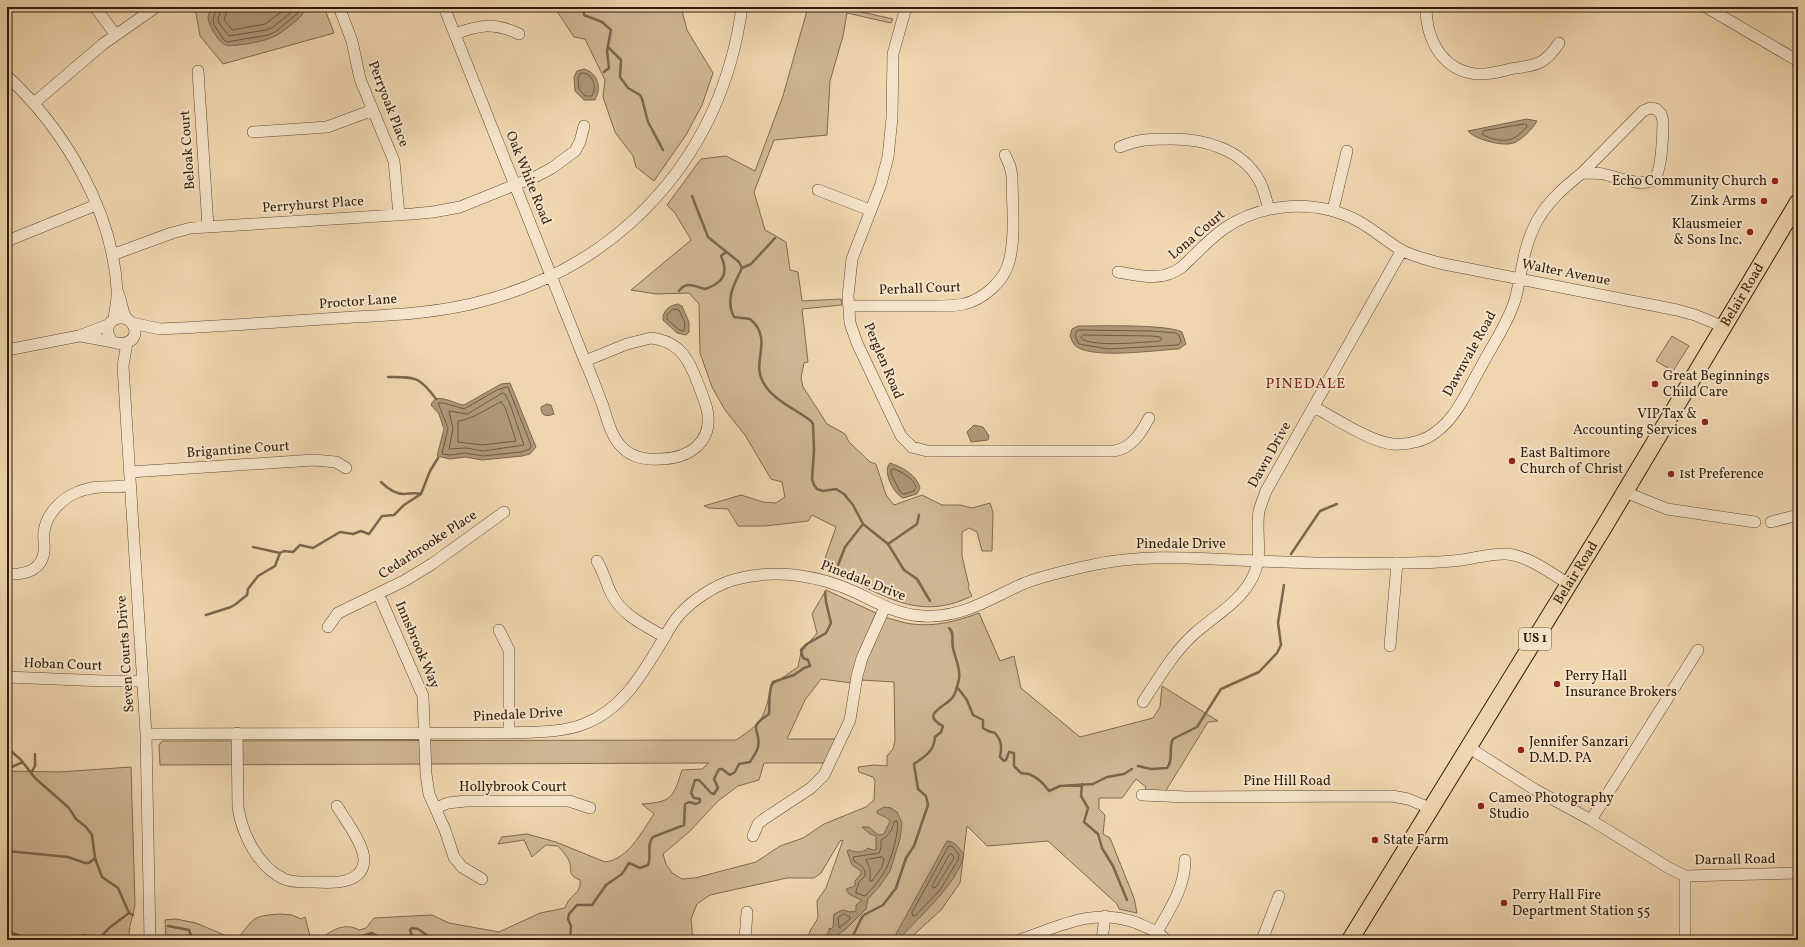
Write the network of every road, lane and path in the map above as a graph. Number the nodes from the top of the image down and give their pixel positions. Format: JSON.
{"nodes":[{"id":1,"x":94,"y":7,"type":"edge"},
{"id":2,"x":156,"y":7,"type":"edge"},
{"id":3,"x":339,"y":7,"type":"edge"},
{"id":4,"x":444,"y":7,"type":"edge"},
{"id":5,"x":742,"y":7,"type":"edge"},
{"id":6,"x":906,"y":7,"type":"edge"},
{"id":7,"x":1426,"y":7,"type":"edge"},
{"id":8,"x":1706,"y":7,"type":"edge"},
{"id":9,"x":115,"y":34,"type":"junction"},
{"id":10,"x":455,"y":34,"type":"junction"},
{"id":11,"x":519,"y":34,"type":"dead end"},
{"id":12,"x":1559,"y":43,"type":"dead end"},
{"id":13,"x":1798,"y":61,"type":"edge"},
{"id":14,"x":198,"y":71,"type":"dead end"},
{"id":15,"x":7,"y":76,"type":"edge"},
{"id":16,"x":34,"y":103,"type":"junction"},
{"id":17,"x":373,"y":110,"type":"junction"},
{"id":18,"x":584,"y":126,"type":"dead end"},
{"id":19,"x":253,"y":132,"type":"dead end"},
{"id":20,"x":1120,"y":147,"type":"dead end"},
{"id":21,"x":1348,"y":151,"type":"dead end"},
{"id":22,"x":1005,"y":155,"type":"dead end"},
{"id":23,"x":1582,"y":173,"type":"junction"},
{"id":24,"x":515,"y":185,"type":"junction"},
{"id":25,"x":818,"y":190,"type":"dead end"},
{"id":26,"x":1798,"y":202,"type":"edge"},
{"id":27,"x":96,"y":205,"type":"junction"},
{"id":28,"x":1269,"y":209,"type":"junction"},
{"id":29,"x":870,"y":210,"type":"junction"},
{"id":30,"x":1332,"y":210,"type":"junction"},
{"id":31,"x":399,"y":215,"type":"junction"},
{"id":32,"x":208,"y":227,"type":"junction"},
{"id":33,"x":8,"y":238,"type":"edge"},
{"id":34,"x":1402,"y":250,"type":"junction"},
{"id":35,"x":112,"y":256,"type":"junction"},
{"id":36,"x":1118,"y":272,"type":"dead end"},
{"id":37,"x":552,"y":277,"type":"junction"},
{"id":38,"x":1519,"y":278,"type":"junction"},
{"id":39,"x":117,"y":291,"type":"junction"},
{"id":40,"x":848,"y":306,"type":"junction"},
{"id":41,"x":129,"y":321,"type":"junction"},
{"id":42,"x":111,"y":322,"type":"junction"},
{"id":43,"x":1724,"y":327,"type":"junction"},
{"id":44,"x":160,"y":329,"type":"junction"},
{"id":45,"x":79,"y":336,"type":"junction"},
{"id":46,"x":122,"y":342,"type":"junction"},
{"id":47,"x":7,"y":350,"type":"edge"},
{"id":48,"x":586,"y":361,"type":"junction"},
{"id":49,"x":1314,"y":407,"type":"junction"},
{"id":50,"x":1149,"y":418,"type":"dead end"},
{"id":51,"x":346,"y":468,"type":"dead end"},
{"id":52,"x":130,"y":472,"type":"junction"},
{"id":53,"x":130,"y":486,"type":"junction"},
{"id":54,"x":1625,"y":492,"type":"junction"},
{"id":55,"x":504,"y":512,"type":"dead end"},
{"id":56,"x":1798,"y":515,"type":"edge"},
{"id":57,"x":1755,"y":522,"type":"dead end"},
{"id":58,"x":1771,"y":522,"type":"dead end"},
{"id":59,"x":598,"y":561,"type":"dead end"},
{"id":60,"x":1259,"y":561,"type":"junction"},
{"id":61,"x":1397,"y":563,"type":"junction"},
{"id":62,"x":7,"y":574,"type":"edge"},
{"id":63,"x":1569,"y":584,"type":"junction"},
{"id":64,"x":379,"y":595,"type":"junction"},
{"id":65,"x":885,"y":607,"type":"junction"},
{"id":66,"x":328,"y":627,"type":"dead end"},
{"id":67,"x":499,"y":630,"type":"dead end"},
{"id":68,"x":665,"y":637,"type":"junction"},
{"id":69,"x":1390,"y":646,"type":"dead end"},
{"id":70,"x":1698,"y":650,"type":"dead end"},
{"id":71,"x":7,"y":677,"type":"edge"},
{"id":72,"x":143,"y":681,"type":"junction"},
{"id":73,"x":1143,"y":702,"type":"dead end"},
{"id":74,"x":425,"y":732,"type":"junction"},
{"id":75,"x":509,"y":732,"type":"junction"},
{"id":76,"x":237,"y":733,"type":"junction"},
{"id":77,"x":146,"y":734,"type":"junction"},
{"id":78,"x":1468,"y":747,"type":"junction"},
{"id":79,"x":1142,"y":795,"type":"dead end"},
{"id":80,"x":337,"y":806,"type":"dead end"},
{"id":81,"x":436,"y":808,"type":"junction"},
{"id":82,"x":590,"y":808,"type":"dead end"},
{"id":83,"x":1430,"y":808,"type":"junction"},
{"id":84,"x":1591,"y":820,"type":"junction"},
{"id":85,"x":753,"y":836,"type":"dead end"},
{"id":86,"x":1185,"y":860,"type":"dead end"},
{"id":87,"x":1798,"y":873,"type":"edge"},
{"id":88,"x":1685,"y":876,"type":"junction"},
{"id":89,"x":482,"y":879,"type":"dead end"},
{"id":90,"x":1279,"y":896,"type":"dead end"},
{"id":91,"x":747,"y":912,"type":"dead end"},
{"id":92,"x":1105,"y":916,"type":"junction"},
{"id":93,"x":1157,"y":932,"type":"junction"},
{"id":94,"x":150,"y":940,"type":"edge"},
{"id":95,"x":745,"y":940,"type":"edge"},
{"id":96,"x":1020,"y":940,"type":"edge"},
{"id":97,"x":1102,"y":940,"type":"edge"},
{"id":98,"x":1166,"y":940,"type":"edge"},
{"id":99,"x":1262,"y":940,"type":"edge"},
{"id":100,"x":1350,"y":940,"type":"edge"},
{"id":101,"x":1685,"y":940,"type":"edge"}],
"edges":[{"from":1,"to":9,"type":"street"},
{"from":2,"to":9,"type":"street"},
{"from":3,"to":17,"type":"street","name":"Perryoak Place"},
{"from":4,"to":10,"type":"street","name":"Oak White Road"},
{"from":5,"to":37,"type":"street","name":"Proctor Lane"},
{"from":6,"to":29,"type":"street","name":"Perglen Road"},
{"from":7,"to":12,"type":"street"},
{"from":8,"to":13,"type":"street"},
{"from":9,"to":16,"type":"street"},
{"from":10,"to":11,"type":"street"},
{"from":10,"to":24,"type":"street","name":"Oak White Road"},
{"from":14,"to":32,"type":"street","name":"Beloak Court"},
{"from":15,"to":16,"type":"street"},
{"from":16,"to":27,"type":"street"},
{"from":17,"to":19,"type":"street"},
{"from":17,"to":31,"type":"street","name":"Perryoak Place"},
{"from":18,"to":24,"type":"street","name":"Perryhurst Place"},
{"from":20,"to":28,"type":"street"},
{"from":21,"to":30,"type":"street"},
{"from":22,"to":40,"type":"street","name":"Perhall Court"},
{"from":23,"to":23,"type":"street","name":"Dawnvale Road"},
{"from":23,"to":38,"type":"street","name":"Dawnvale Road"},
{"from":24,"to":31,"type":"street","name":"Perryhurst Place"},
{"from":24,"to":37,"type":"street","name":"Oak White Road"},
{"from":25,"to":29,"type":"street"},
{"from":26,"to":43,"type":"highway","name":"Belair Road","number":"US 1"},
{"from":27,"to":33,"type":"street"},
{"from":27,"to":35,"type":"street"},
{"from":28,"to":30,"type":"street","name":"Lona Court"},
{"from":28,"to":36,"type":"street","name":"Lona Court"},
{"from":29,"to":40,"type":"street","name":"Perglen Road"},
{"from":30,"to":34,"type":"street","name":"Lona Court"},
{"from":31,"to":32,"type":"street","name":"Perryhurst Place"},
{"from":32,"to":35,"type":"street","name":"Perryhurst Place"},
{"from":34,"to":38,"type":"street","name":"Walter Avenue"},
{"from":34,"to":49,"type":"street","name":"Dawn Drive"},
{"from":35,"to":39,"type":"street"},
{"from":37,"to":44,"type":"street","name":"Proctor Lane"},
{"from":37,"to":48,"type":"street","name":"Oak White Road"},
{"from":38,"to":43,"type":"street","name":"Walter Avenue"},
{"from":38,"to":49,"type":"street","name":"Dawnvale Road"},
{"from":39,"to":41,"type":"street"},
{"from":39,"to":42,"type":"street"},
{"from":40,"to":50,"type":"street","name":"Perglen Road"},
{"from":41,"to":42,"type":"street"},
{"from":41,"to":44,"type":"street","name":"Proctor Lane"},
{"from":41,"to":46,"type":"street"},
{"from":42,"to":45,"type":"street"},
{"from":42,"to":46,"type":"street"},
{"from":43,"to":54,"type":"highway","name":"Belair Road","number":"US 1"},
{"from":44,"to":46,"type":"street","name":"Proctor Lane"},
{"from":45,"to":46,"type":"street"},
{"from":45,"to":47,"type":"street"},
{"from":46,"to":52,"type":"street","name":"Seven Courts Drive"},
{"from":48,"to":48,"type":"street","name":"Oak White Road"},
{"from":49,"to":60,"type":"street","name":"Dawn Drive"},
{"from":51,"to":52,"type":"street","name":"Brigantine Court"},
{"from":52,"to":53,"type":"street","name":"Seven Courts Drive"},
{"from":53,"to":62,"type":"street"},
{"from":53,"to":72,"type":"street","name":"Seven Courts Drive"},
{"from":54,"to":57,"type":"street"},
{"from":54,"to":63,"type":"highway","name":"Belair Road","number":"US 1"},
{"from":55,"to":64,"type":"street","name":"Cedarbrooke Place"},
{"from":56,"to":58,"type":"street"},
{"from":59,"to":68,"type":"street"},
{"from":60,"to":61,"type":"street","name":"Pinedale Drive"},
{"from":60,"to":65,"type":"street","name":"Pinedale Drive"},
{"from":60,"to":73,"type":"street","name":"Dawn Drive"},
{"from":61,"to":63,"type":"street","name":"Pinedale Drive"},
{"from":61,"to":69,"type":"street"},
{"from":63,"to":78,"type":"highway","name":"Belair Road","number":"US 1"},
{"from":64,"to":66,"type":"street","name":"Cedarbrooke Place"},
{"from":64,"to":74,"type":"street","name":"Innsbrook Way"},
{"from":65,"to":68,"type":"street","name":"Pinedale Drive"},
{"from":65,"to":85,"type":"street"},
{"from":67,"to":75,"type":"street"},
{"from":68,"to":75,"type":"street","name":"Pinedale Drive"},
{"from":70,"to":84,"type":"street"},
{"from":71,"to":72,"type":"street","name":"Hoban Court"},
{"from":72,"to":77,"type":"street","name":"Seven Courts Drive"},
{"from":74,"to":75,"type":"street","name":"Pinedale Drive"},
{"from":74,"to":76,"type":"street","name":"Pinedale Drive"},
{"from":74,"to":81,"type":"street","name":"Innsbrook Way"},
{"from":76,"to":77,"type":"street","name":"Pinedale Drive"},
{"from":76,"to":80,"type":"street"},
{"from":77,"to":94,"type":"street","name":"Seven Courts Drive"},
{"from":78,"to":83,"type":"highway","name":"Belair Road","number":"US 1"},
{"from":78,"to":84,"type":"street","name":"Darnall Road"},
{"from":79,"to":83,"type":"street","name":"Pine Hill Road"},
{"from":81,"to":82,"type":"street","name":"Hollybrook Court"},
{"from":81,"to":89,"type":"street","name":"Innsbrook Way"},
{"from":83,"to":100,"type":"highway","name":"Belair Road","number":"US 1"},
{"from":84,"to":88,"type":"street","name":"Darnall Road"},
{"from":86,"to":93,"type":"street"},
{"from":87,"to":88,"type":"street","name":"Darnall Road"},
{"from":88,"to":101,"type":"street"},
{"from":90,"to":99,"type":"street"},
{"from":91,"to":95,"type":"street"},
{"from":92,"to":93,"type":"street"},
{"from":92,"to":96,"type":"street"},
{"from":92,"to":97,"type":"street"},
{"from":93,"to":98,"type":"street"}]}
